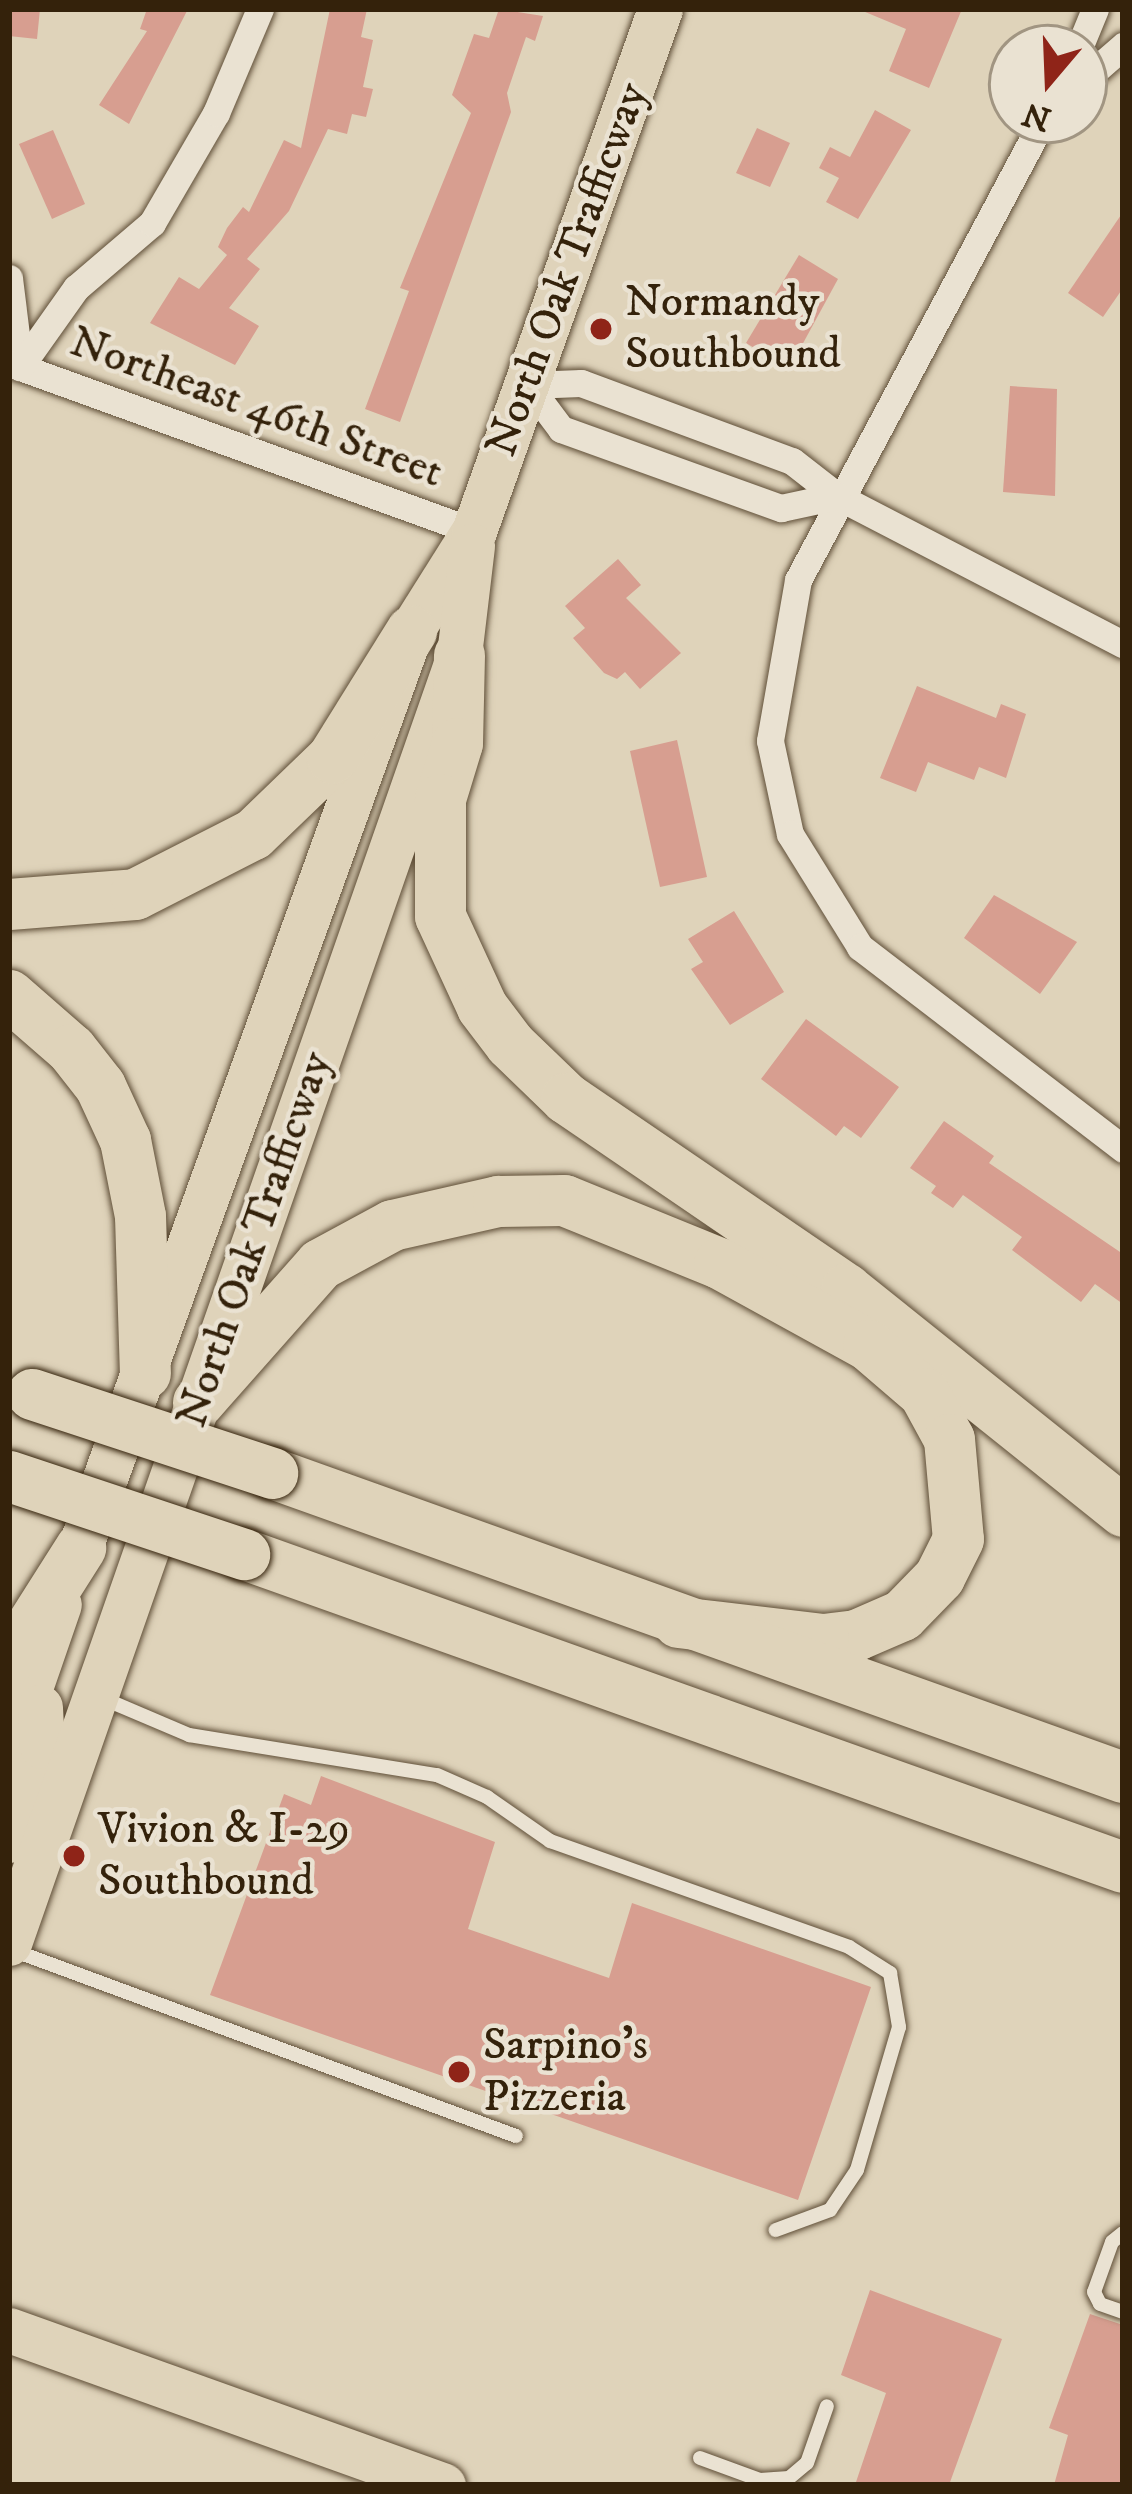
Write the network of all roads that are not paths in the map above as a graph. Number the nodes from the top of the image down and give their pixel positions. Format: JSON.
{"nodes":[{"id":1,"x":260,"y":9,"type":"edge"},
{"id":2,"x":660,"y":9,"type":"edge"},
{"id":3,"x":1107,"y":9,"type":"edge"},
{"id":4,"x":1123,"y":20,"type":"edge"},
{"id":5,"x":1030,"y":144,"type":"edge"},
{"id":6,"x":12,"y":284,"type":"edge"},
{"id":7,"x":64,"y":303,"type":"junction"},
{"id":8,"x":15,"y":365,"type":"edge"},
{"id":9,"x":528,"y":385,"type":"junction"},
{"id":10,"x":837,"y":496,"type":"junction"},
{"id":11,"x":474,"y":531,"type":"junction"},
{"id":12,"x":411,"y":632,"type":"junction"},
{"id":13,"x":1123,"y":644,"type":"edge"},
{"id":14,"x":459,"y":655,"type":"junction"},
{"id":15,"x":9,"y":904,"type":"edge"},
{"id":16,"x":9,"y":995,"type":"edge"},
{"id":17,"x":1123,"y":1149,"type":"edge"},
{"id":18,"x":145,"y":1373,"type":"junction"},
{"id":19,"x":20,"y":1390,"type":"edge"},
{"id":20,"x":198,"y":1402,"type":"junction"},
{"id":21,"x":9,"y":1476,"type":"edge"},
{"id":22,"x":1123,"y":1511,"type":"edge"},
{"id":23,"x":80,"y":1548,"type":"joint"},
{"id":24,"x":678,"y":1622,"type":"junction"},
{"id":25,"x":23,"y":1661,"type":"edge"},
{"id":26,"x":96,"y":1695,"type":"junction"},
{"id":27,"x":9,"y":1748,"type":"edge"},
{"id":28,"x":1123,"y":1777,"type":"edge"},
{"id":29,"x":1006,"y":1826,"type":"junction"},
{"id":30,"x":9,"y":1840,"type":"edge"},
{"id":31,"x":1123,"y":1867,"type":"edge"},
{"id":32,"x":1123,"y":1898,"type":"edge"},
{"id":33,"x":9,"y":1946,"type":"edge"},
{"id":34,"x":516,"y":2136,"type":"dead end"},
{"id":35,"x":776,"y":2230,"type":"dead end"},
{"id":36,"x":1123,"y":2233,"type":"edge"},
{"id":37,"x":9,"y":2301,"type":"edge"},
{"id":38,"x":1123,"y":2312,"type":"edge"},
{"id":39,"x":22,"y":2342,"type":"edge"},
{"id":40,"x":827,"y":2406,"type":"dead end"},
{"id":41,"x":700,"y":2458,"type":"dead end"},
{"id":42,"x":442,"y":2485,"type":"edge"}],
"edges":[{"from":1,"to":7,"type":"street"},
{"from":2,"to":9,"type":"main road","name":"North Oak Trafficway"},
{"from":3,"to":4,"type":"street"},
{"from":5,"to":10,"type":"street"},
{"from":6,"to":7,"type":"street"},
{"from":6,"to":8,"type":"street"},
{"from":7,"to":8,"type":"street"},
{"from":8,"to":11,"type":"street","name":"Northeast 46th Street"},
{"from":9,"to":10,"type":"street"},
{"from":9,"to":10,"type":"street"},
{"from":9,"to":11,"type":"main road","name":"North Oak Trafficway"},
{"from":10,"to":13,"type":"street"},
{"from":10,"to":17,"type":"street"},
{"from":11,"to":12,"type":"main road","name":"North Oak Trafficway"},
{"from":11,"to":14,"type":"main road","name":"North Oak Trafficway"},
{"from":12,"to":15,"type":"highway"},
{"from":12,"to":18,"type":"main road","name":"North Oak Trafficway"},
{"from":14,"to":20,"type":"main road","name":"North Oak Trafficway"},
{"from":14,"to":22,"type":"highway"},
{"from":16,"to":18,"type":"highway"},
{"from":18,"to":23,"type":"main road","name":"North Oak Trafficway"},
{"from":19,"to":24,"type":"highway","bridge":true},
{"from":20,"to":24,"type":"highway"},
{"from":20,"to":26,"type":"main road","name":"North Oak Trafficway"},
{"from":21,"to":29,"type":"highway","bridge":true},
{"from":23,"to":25,"type":"highway"},
{"from":24,"to":28,"type":"highway"},
{"from":25,"to":27,"type":"main road"},
{"from":25,"to":30,"type":"main road"},
{"from":26,"to":33,"type":"main road","name":"North Oak Trafficway"},
{"from":26,"to":35,"type":"lane"},
{"from":29,"to":31,"type":"highway"},
{"from":29,"to":32,"type":"highway"},
{"from":33,"to":34,"type":"lane"},
{"from":36,"to":38,"type":"lane"},
{"from":37,"to":39,"type":"main road"},
{"from":39,"to":42,"type":"main road"},
{"from":40,"to":41,"type":"lane"}]}
